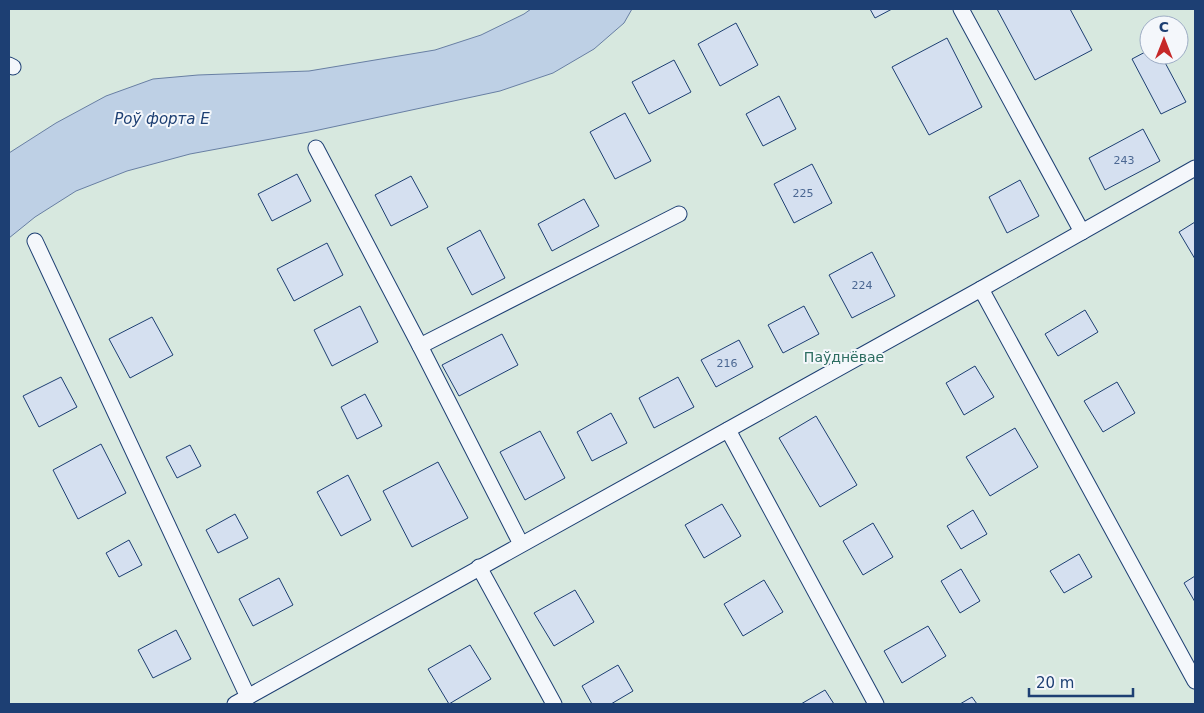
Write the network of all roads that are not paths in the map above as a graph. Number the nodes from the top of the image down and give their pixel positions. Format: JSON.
{"nodes":[{"id":1,"x":961,"y":9,"type":"edge"},
{"id":2,"x":316,"y":148,"type":"dead end"},
{"id":3,"x":1195,"y":168,"type":"edge"},
{"id":4,"x":679,"y":214,"type":"dead end"},
{"id":5,"x":1082,"y":232,"type":"junction"},
{"id":6,"x":35,"y":241,"type":"dead end"},
{"id":7,"x":981,"y":289,"type":"junction"},
{"id":8,"x":420,"y":346,"type":"junction"},
{"id":9,"x":728,"y":430,"type":"junction"},
{"id":10,"x":521,"y":544,"type":"junction"},
{"id":11,"x":479,"y":568,"type":"junction"},
{"id":12,"x":1195,"y":681,"type":"edge"},
{"id":13,"x":241,"y":701,"type":"edge"},
{"id":14,"x":554,"y":704,"type":"edge"},
{"id":15,"x":876,"y":704,"type":"edge"}],
"edges":[{"from":1,"to":5,"type":"lane"},
{"from":2,"to":8,"type":"lane"},
{"from":3,"to":5,"type":"lane"},
{"from":4,"to":8,"type":"lane"},
{"from":5,"to":7,"type":"lane"},
{"from":6,"to":13,"type":"lane"},
{"from":7,"to":9,"type":"lane"},
{"from":7,"to":12,"type":"lane"},
{"from":8,"to":10,"type":"lane"},
{"from":9,"to":10,"type":"lane"},
{"from":9,"to":15,"type":"lane"},
{"from":10,"to":11,"type":"lane"},
{"from":11,"to":13,"type":"lane"},
{"from":11,"to":14,"type":"lane"}]}
